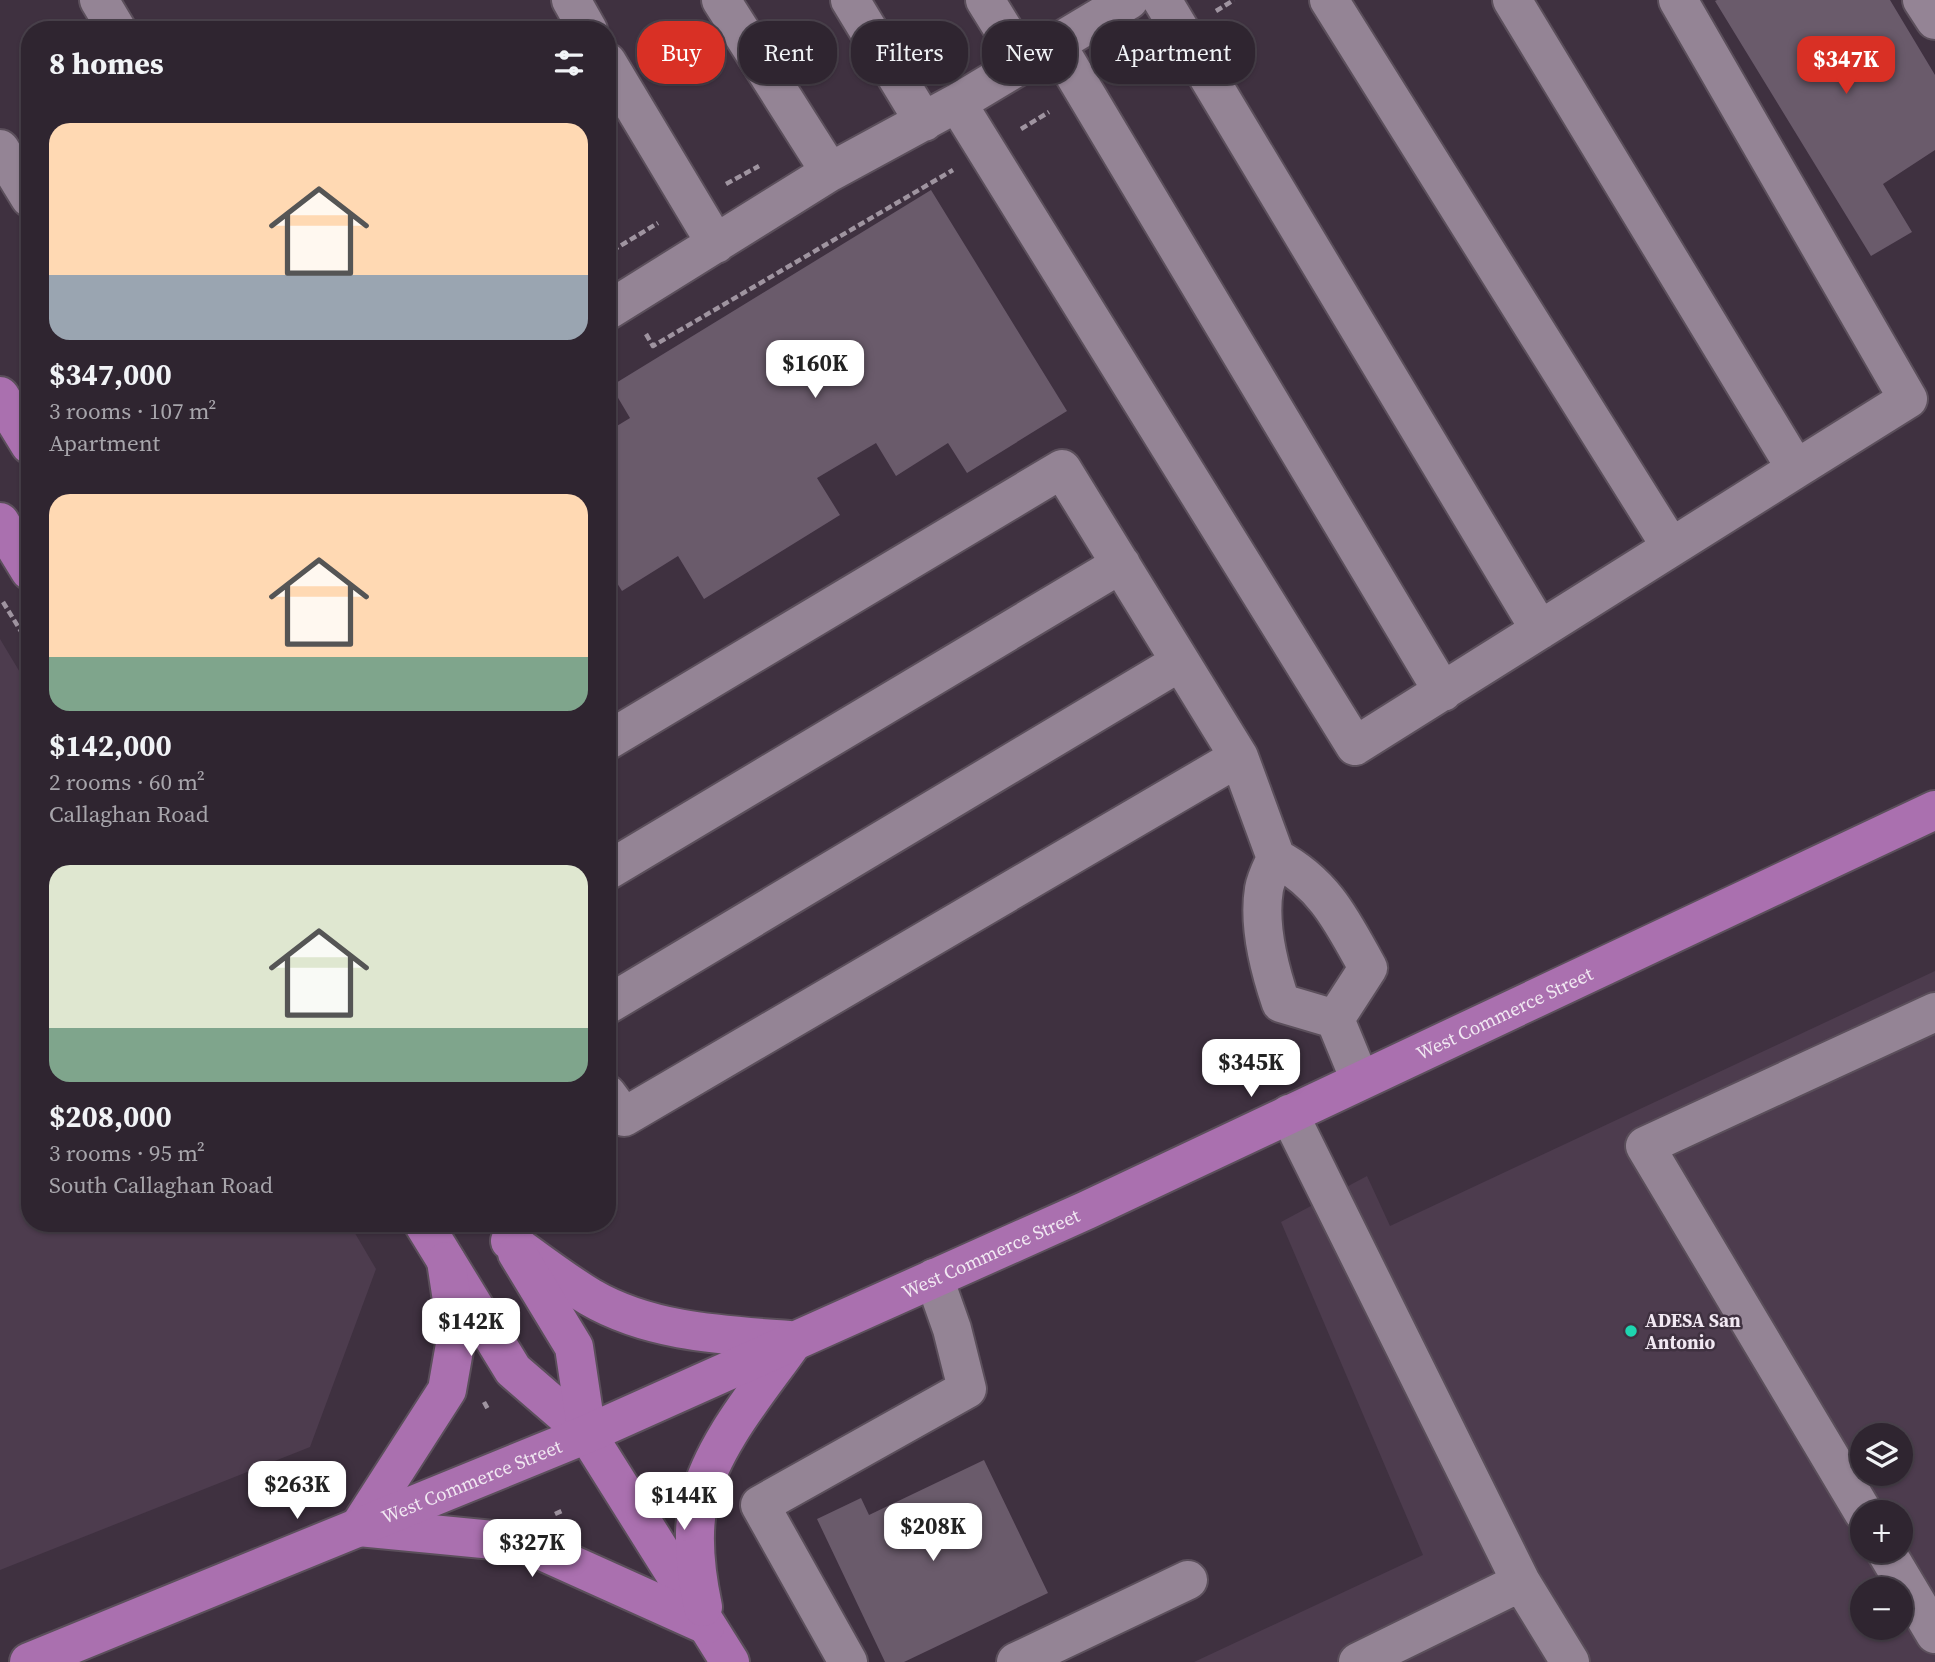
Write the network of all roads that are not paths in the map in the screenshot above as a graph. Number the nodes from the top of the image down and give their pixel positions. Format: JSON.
{"nodes":[{"id":1,"x":99,"y":0,"type":"edge"},
{"id":2,"x":571,"y":0,"type":"edge"},
{"id":3,"x":722,"y":0,"type":"edge"},
{"id":4,"x":850,"y":0,"type":"edge"},
{"id":5,"x":985,"y":0,"type":"edge"},
{"id":6,"x":1162,"y":0,"type":"edge"},
{"id":7,"x":1329,"y":0,"type":"edge"},
{"id":8,"x":1512,"y":0,"type":"edge"},
{"id":9,"x":1678,"y":0,"type":"edge"},
{"id":10,"x":1922,"y":0,"type":"edge"},
{"id":11,"x":1115,"y":4,"type":"edge"},
{"id":12,"x":1935,"y":20,"type":"edge"},
{"id":13,"x":112,"y":21,"type":"edge"},
{"id":14,"x":583,"y":21,"type":"edge"},
{"id":15,"x":1007,"y":21,"type":"edge"},
{"id":16,"x":1077,"y":29,"type":"edge"},
{"id":17,"x":616,"y":77,"type":"edge"},
{"id":18,"x":1077,"y":83,"type":"edge"},
{"id":19,"x":989,"y":84,"type":"edge"},
{"id":20,"x":957,"y":103,"type":"junction"},
{"id":21,"x":923,"y":122,"type":"junction"},
{"id":22,"x":0,"y":149,"type":"edge"},
{"id":23,"x":830,"y":172,"type":"junction"},
{"id":24,"x":21,"y":183,"type":"edge"},
{"id":25,"x":716,"y":244,"type":"junction"},
{"id":26,"x":616,"y":305,"type":"edge"},
{"id":27,"x":0,"y":396,"type":"edge"},
{"id":28,"x":21,"y":430,"type":"edge"},
{"id":29,"x":1796,"y":469,"type":"junction"},
{"id":30,"x":0,"y":522,"type":"edge"},
{"id":31,"x":1671,"y":547,"type":"junction"},
{"id":32,"x":21,"y":556,"type":"edge"},
{"id":33,"x":1121,"y":564,"type":"junction"},
{"id":34,"x":1541,"y":630,"type":"junction"},
{"id":35,"x":1180,"y":662,"type":"junction"},
{"id":36,"x":1443,"y":692,"type":"junction"},
{"id":37,"x":616,"y":736,"type":"edge"},
{"id":38,"x":1239,"y":757,"type":"junction"},
{"id":39,"x":1935,"y":810,"type":"edge"},
{"id":40,"x":1276,"y":858,"type":"junction"},
{"id":41,"x":616,"y":866,"type":"edge"},
{"id":42,"x":616,"y":1000,"type":"edge"},
{"id":43,"x":1935,"y":1012,"type":"edge"},
{"id":44,"x":1335,"y":1019,"type":"junction"},
{"id":45,"x":1360,"y":1080,"type":"junction"},
{"id":46,"x":616,"y":1106,"type":"edge"},
{"id":47,"x":1289,"y":1114,"type":"junction"},
{"id":48,"x":428,"y":1232,"type":"edge"},
{"id":49,"x":505,"y":1232,"type":"edge"},
{"id":50,"x":446,"y":1261,"type":"junction"},
{"id":51,"x":934,"y":1278,"type":"junction"},
{"id":52,"x":795,"y":1340,"type":"junction"},
{"id":53,"x":587,"y":1434,"type":"junction"},
{"id":54,"x":1856,"y":1500,"type":"edge"},
{"id":55,"x":359,"y":1527,"type":"junction"},
{"id":56,"x":1893,"y":1563,"type":"edge"},
{"id":57,"x":1188,"y":1580,"type":"dead end"},
{"id":58,"x":1521,"y":1581,"type":"junction"},
{"id":59,"x":706,"y":1625,"type":"junction"},
{"id":60,"x":1935,"y":1634,"type":"edge"},
{"id":61,"x":1403,"y":1654,"type":"edge"},
{"id":62,"x":29,"y":1662,"type":"edge"},
{"id":63,"x":730,"y":1662,"type":"edge"},
{"id":64,"x":848,"y":1662,"type":"edge"},
{"id":65,"x":1016,"y":1662,"type":"edge"},
{"id":66,"x":1358,"y":1662,"type":"edge"},
{"id":67,"x":1570,"y":1662,"type":"edge"}],
"edges":[{"from":1,"to":13,"type":"lane"},
{"from":2,"to":14,"type":"lane"},
{"from":3,"to":23,"type":"lane"},
{"from":4,"to":21,"type":"lane"},
{"from":5,"to":15,"type":"lane"},
{"from":6,"to":34,"type":"lane"},
{"from":7,"to":31,"type":"lane"},
{"from":8,"to":29,"type":"lane"},
{"from":9,"to":29,"type":"lane"},
{"from":10,"to":12,"type":"lane"},
{"from":11,"to":16,"type":"lane"},
{"from":17,"to":25,"type":"lane"},
{"from":18,"to":36,"type":"lane"},
{"from":19,"to":20,"type":"lane"},
{"from":20,"to":21,"type":"lane"},
{"from":20,"to":36,"type":"lane"},
{"from":21,"to":23,"type":"lane"},
{"from":22,"to":24,"type":"lane"},
{"from":23,"to":25,"type":"lane"},
{"from":25,"to":26,"type":"lane"},
{"from":27,"to":28,"type":"main road"},
{"from":29,"to":31,"type":"lane"},
{"from":30,"to":32,"type":"main road"},
{"from":31,"to":34,"type":"lane"},
{"from":33,"to":35,"type":"lane"},
{"from":33,"to":37,"type":"lane"},
{"from":33,"to":41,"type":"lane"},
{"from":34,"to":36,"type":"lane"},
{"from":35,"to":38,"type":"lane"},
{"from":35,"to":42,"type":"lane"},
{"from":38,"to":40,"type":"lane"},
{"from":38,"to":46,"type":"lane"},
{"from":39,"to":45,"type":"main road","name":"West Commerce Street"},
{"from":40,"to":44,"type":"lane"},
{"from":40,"to":44,"type":"lane"},
{"from":43,"to":54,"type":"lane"},
{"from":44,"to":45,"type":"lane"},
{"from":45,"to":47,"type":"main road","name":"West Commerce Street"},
{"from":47,"to":51,"type":"main road","name":"West Commerce Street"},
{"from":47,"to":58,"type":"lane"},
{"from":48,"to":50,"type":"main road"},
{"from":49,"to":52,"type":"main road"},
{"from":49,"to":53,"type":"main road"},
{"from":50,"to":53,"type":"main road"},
{"from":50,"to":55,"type":"main road"},
{"from":51,"to":52,"type":"main road","name":"West Commerce Street"},
{"from":51,"to":64,"type":"lane"},
{"from":52,"to":53,"type":"main road","name":"West Commerce Street"},
{"from":52,"to":59,"type":"main road"},
{"from":53,"to":55,"type":"main road","name":"West Commerce Street"},
{"from":53,"to":59,"type":"main road"},
{"from":55,"to":59,"type":"main road"},
{"from":55,"to":62,"type":"main road","name":"West Commerce Street"},
{"from":56,"to":60,"type":"lane"},
{"from":57,"to":65,"type":"lane"},
{"from":58,"to":61,"type":"lane"},
{"from":58,"to":67,"type":"lane"},
{"from":59,"to":63,"type":"main road"},
{"from":61,"to":66,"type":"lane"}]}
